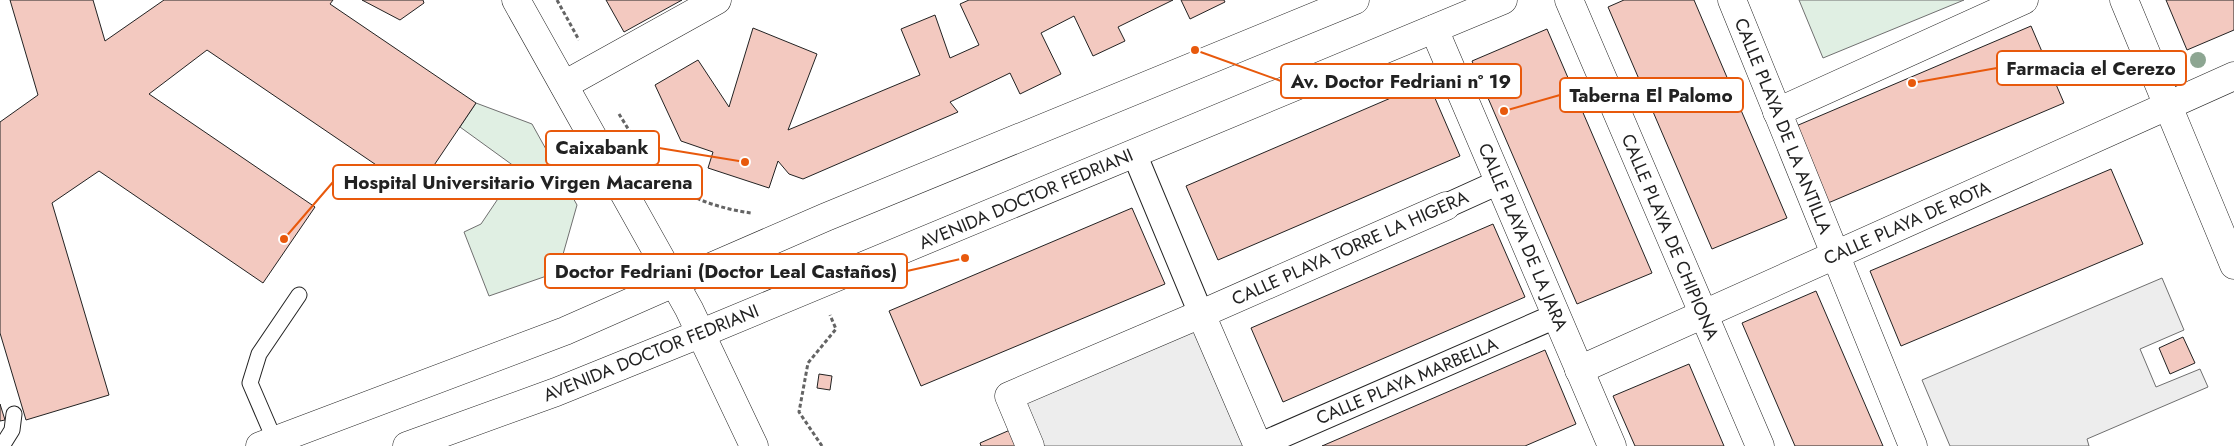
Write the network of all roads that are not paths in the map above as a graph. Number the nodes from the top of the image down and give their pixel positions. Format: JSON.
{"nodes":[{"id":1,"x":516,"y":0,"type":"edge"},
{"id":2,"x":717,"y":0,"type":"edge"},
{"id":3,"x":1355,"y":0,"type":"edge"},
{"id":4,"x":1503,"y":0,"type":"edge"},
{"id":5,"x":1569,"y":0,"type":"edge"},
{"id":6,"x":1732,"y":0,"type":"edge"},
{"id":7,"x":2024,"y":0,"type":"edge"},
{"id":8,"x":2124,"y":0,"type":"edge"},
{"id":9,"x":1434,"y":29,"type":"junction"},
{"id":10,"x":2234,"y":76,"type":"edge"},
{"id":11,"x":564,"y":85,"type":"junction"},
{"id":12,"x":2168,"y":106,"type":"junction"},
{"id":13,"x":1777,"y":112,"type":"junction"},
{"id":14,"x":1134,"y":153,"type":"junction"},
{"id":15,"x":1499,"y":182,"type":"junction"},
{"id":16,"x":1446,"y":206,"type":"joint"},
{"id":17,"x":1835,"y":256,"type":"junction"},
{"id":18,"x":2234,"y":265,"type":"edge"},
{"id":19,"x":674,"y":283,"type":"junction"},
{"id":20,"x":299,"y":296,"type":"dead end"},
{"id":21,"x":1201,"y":314,"type":"junction"},
{"id":22,"x":1703,"y":315,"type":"junction"},
{"id":23,"x":1556,"y":316,"type":"junction"},
{"id":24,"x":702,"y":333,"type":"junction"},
{"id":25,"x":1579,"y":370,"type":"junction"},
{"id":26,"x":14,"y":414,"type":"dead end"},
{"id":27,"x":268,"y":443,"type":"edge"},
{"id":28,"x":2,"y":446,"type":"edge"},
{"id":29,"x":407,"y":446,"type":"edge"},
{"id":30,"x":754,"y":446,"type":"edge"},
{"id":31,"x":1030,"y":446,"type":"edge"},
{"id":32,"x":1258,"y":446,"type":"edge"},
{"id":33,"x":1612,"y":446,"type":"edge"},
{"id":34,"x":1760,"y":446,"type":"edge"},
{"id":35,"x":1913,"y":446,"type":"edge"}],
"edges":[{"from":1,"to":11,"type":"street"},
{"from":2,"to":11,"type":"street"},
{"from":3,"to":19,"type":"street"},
{"from":4,"to":9,"type":"street","name":"AVENIDA DOCTOR FEDRIANI"},
{"from":5,"to":22,"type":"street","name":"CALLE PLAYA DE CHIPIONA"},
{"from":6,"to":13,"type":"street","name":"CALLE PLAYA DE LA ANTILLA"},
{"from":7,"to":13,"type":"street"},
{"from":8,"to":12,"type":"street"},
{"from":9,"to":14,"type":"street","name":"AVENIDA DOCTOR FEDRIANI"},
{"from":9,"to":15,"type":"street","name":"CALLE PLAYA DE LA JARA"},
{"from":10,"to":12,"type":"street","name":"CALLE PLAYA DE ROTA"},
{"from":11,"to":19,"type":"street"},
{"from":12,"to":17,"type":"street","name":"CALLE PLAYA DE ROTA"},
{"from":12,"to":18,"type":"street"},
{"from":13,"to":17,"type":"street","name":"CALLE PLAYA DE LA ANTILLA"},
{"from":14,"to":21,"type":"street"},
{"from":14,"to":24,"type":"street","name":"AVENIDA DOCTOR FEDRIANI"},
{"from":15,"to":16,"type":"street","name":"CALLE PLAYA TORRE LA HIGERA"},
{"from":15,"to":23,"type":"street","name":"CALLE PLAYA DE LA JARA"},
{"from":16,"to":21,"type":"street","name":"CALLE PLAYA TORRE LA HIGERA"},
{"from":17,"to":22,"type":"street","name":"CALLE PLAYA DE ROTA"},
{"from":17,"to":35,"type":"street","name":"CALLE PLAYA DE LA ANTILLA"},
{"from":19,"to":24,"type":"street"},
{"from":19,"to":27,"type":"street"},
{"from":20,"to":27,"type":"lane"},
{"from":21,"to":31,"type":"street","name":"CALLE PLAYA TORRE LA HIGERA"},
{"from":21,"to":32,"type":"street"},
{"from":22,"to":25,"type":"street","name":"CALLE PLAYA DE ROTA"},
{"from":22,"to":34,"type":"street","name":"CALLE PLAYA DE CHIPIONA"},
{"from":23,"to":25,"type":"street","name":"CALLE PLAYA DE LA JARA"},
{"from":23,"to":32,"type":"street","name":"CALLE PLAYA MARBELLA"},
{"from":24,"to":29,"type":"street","name":"AVENIDA DOCTOR FEDRIANI"},
{"from":24,"to":30,"type":"street"},
{"from":25,"to":33,"type":"street","name":"CALLE PLAYA DE LA JARA"},
{"from":26,"to":28,"type":"lane"}]}
